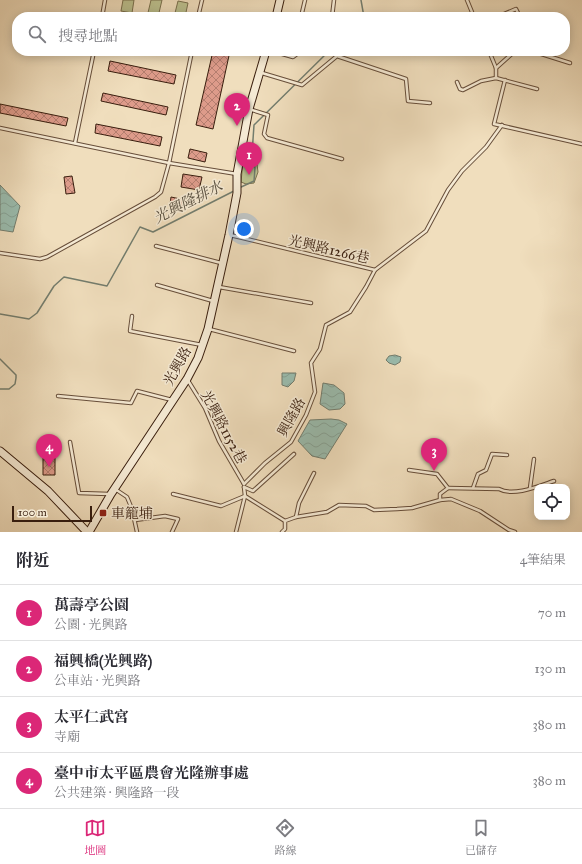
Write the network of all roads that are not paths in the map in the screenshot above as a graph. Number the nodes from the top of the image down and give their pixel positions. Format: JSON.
{"nodes":[{"id":1,"x":105,"y":0,"type":"edge"},
{"id":2,"x":202,"y":0,"type":"edge"},
{"id":3,"x":280,"y":0,"type":"edge"},
{"id":4,"x":304,"y":0,"type":"edge"},
{"id":5,"x":334,"y":0,"type":"edge"},
{"id":6,"x":467,"y":0,"type":"edge"},
{"id":7,"x":103,"y":12,"type":"edge"},
{"id":8,"x":199,"y":12,"type":"edge"},
{"id":9,"x":278,"y":12,"type":"edge"},
{"id":10,"x":302,"y":12,"type":"edge"},
{"id":11,"x":333,"y":12,"type":"edge"},
{"id":12,"x":472,"y":12,"type":"edge"},
{"id":13,"x":509,"y":12,"type":"edge"},
{"id":14,"x":518,"y":12,"type":"edge"},
{"id":15,"x":93,"y":56,"type":"edge"},
{"id":16,"x":191,"y":56,"type":"edge"},
{"id":17,"x":264,"y":56,"type":"edge"},
{"id":18,"x":491,"y":56,"type":"edge"},
{"id":19,"x":509,"y":56,"type":"edge"},
{"id":20,"x":548,"y":56,"type":"edge"},
{"id":21,"x":570,"y":63,"type":"dead end"},
{"id":22,"x":496,"y":68,"type":"junction"},
{"id":23,"x":259,"y":72,"type":"junction"},
{"id":24,"x":496,"y":78,"type":"junction"},
{"id":25,"x":505,"y":80,"type":"junction"},
{"id":26,"x":457,"y":82,"type":"dead end"},
{"id":27,"x":537,"y":89,"type":"dead end"},
{"id":28,"x":430,"y":103,"type":"dead end"},
{"id":29,"x":249,"y":109,"type":"junction"},
{"id":30,"x":502,"y":125,"type":"junction"},
{"id":31,"x":0,"y":128,"type":"edge"},
{"id":32,"x":75,"y":143,"type":"junction"},
{"id":33,"x":582,"y":144,"type":"edge"},
{"id":34,"x":342,"y":159,"type":"dead end"},
{"id":35,"x":169,"y":163,"type":"junction"},
{"id":36,"x":238,"y":178,"type":"junction"},
{"id":37,"x":229,"y":235,"type":"junction"},
{"id":38,"x":156,"y":246,"type":"dead end"},
{"id":39,"x":0,"y":253,"type":"edge"},
{"id":40,"x":222,"y":263,"type":"junction"},
{"id":41,"x":375,"y":270,"type":"junction"},
{"id":42,"x":157,"y":285,"type":"dead end"},
{"id":43,"x":217,"y":287,"type":"junction"},
{"id":44,"x":214,"y":301,"type":"junction"},
{"id":45,"x":311,"y":303,"type":"dead end"},
{"id":46,"x":132,"y":316,"type":"dead end"},
{"id":47,"x":208,"y":329,"type":"junction"},
{"id":48,"x":203,"y":345,"type":"junction"},
{"id":49,"x":294,"y":351,"type":"dead end"},
{"id":50,"x":187,"y":379,"type":"junction"},
{"id":51,"x":58,"y":396,"type":"dead end"},
{"id":52,"x":172,"y":400,"type":"junction"},
{"id":53,"x":70,"y":442,"type":"dead end"},
{"id":54,"x":0,"y":450,"type":"edge"},
{"id":55,"x":294,"y":454,"type":"dead end"},
{"id":56,"x":507,"y":455,"type":"dead end"},
{"id":57,"x":534,"y":459,"type":"dead end"},
{"id":58,"x":410,"y":470,"type":"dead end"},
{"id":59,"x":314,"y":473,"type":"dead end"},
{"id":60,"x":554,"y":481,"type":"dead end"},
{"id":61,"x":244,"y":486,"type":"junction"},
{"id":62,"x":448,"y":488,"type":"junction"},
{"id":63,"x":473,"y":488,"type":"junction"},
{"id":64,"x":530,"y":488,"type":"junction"},
{"id":65,"x":113,"y":491,"type":"junction"},
{"id":66,"x":173,"y":494,"type":"dead end"},
{"id":67,"x":245,"y":496,"type":"junction"},
{"id":68,"x":440,"y":500,"type":"junction"},
{"id":69,"x":296,"y":517,"type":"junction"},
{"id":70,"x":135,"y":520,"type":"junction"},
{"id":71,"x":285,"y":521,"type":"junction"},
{"id":72,"x":88,"y":532,"type":"edge"},
{"id":73,"x":137,"y":532,"type":"edge"},
{"id":74,"x":172,"y":532,"type":"edge"},
{"id":75,"x":236,"y":532,"type":"edge"},
{"id":76,"x":282,"y":532,"type":"edge"},
{"id":77,"x":515,"y":532,"type":"edge"}],
"edges":[{"from":1,"to":7,"type":"lane"},
{"from":2,"to":8,"type":"lane"},
{"from":3,"to":9,"type":"main road"},
{"from":4,"to":10,"type":"lane"},
{"from":5,"to":11,"type":"lane"},
{"from":6,"to":12,"type":"lane"},
{"from":13,"to":14,"type":"lane"},
{"from":15,"to":32,"type":"lane"},
{"from":16,"to":35,"type":"lane"},
{"from":17,"to":23,"type":"main road"},
{"from":18,"to":22,"type":"lane"},
{"from":19,"to":22,"type":"lane"},
{"from":20,"to":21,"type":"lane"},
{"from":22,"to":24,"type":"lane"},
{"from":23,"to":28,"type":"lane"},
{"from":23,"to":29,"type":"main road"},
{"from":24,"to":25,"type":"lane"},
{"from":24,"to":26,"type":"lane"},
{"from":25,"to":27,"type":"lane"},
{"from":25,"to":30,"type":"lane"},
{"from":29,"to":34,"type":"lane"},
{"from":29,"to":36,"type":"main road"},
{"from":30,"to":33,"type":"lane"},
{"from":30,"to":41,"type":"lane","name":"光興路1266巷"},
{"from":31,"to":32,"type":"lane"},
{"from":32,"to":35,"type":"lane"},
{"from":35,"to":36,"type":"lane"},
{"from":35,"to":39,"type":"lane"},
{"from":36,"to":37,"type":"main road","name":"光興路"},
{"from":37,"to":40,"type":"main road","name":"光興路"},
{"from":37,"to":41,"type":"lane","name":"光興路1266巷"},
{"from":38,"to":40,"type":"lane"},
{"from":40,"to":43,"type":"main road","name":"光興路"},
{"from":41,"to":61,"type":"lane","name":"興隆路"},
{"from":42,"to":44,"type":"lane"},
{"from":43,"to":44,"type":"main road","name":"光興路"},
{"from":43,"to":45,"type":"lane"},
{"from":44,"to":47,"type":"main road","name":"光興路"},
{"from":46,"to":48,"type":"lane"},
{"from":47,"to":48,"type":"main road","name":"光興路"},
{"from":47,"to":49,"type":"lane"},
{"from":48,"to":50,"type":"main road","name":"光興路"},
{"from":50,"to":52,"type":"main road","name":"光興路"},
{"from":50,"to":61,"type":"lane","name":"光興路1152巷"},
{"from":51,"to":52,"type":"lane"},
{"from":52,"to":65,"type":"main road","name":"光興路"},
{"from":53,"to":65,"type":"lane"},
{"from":54,"to":72,"type":"main road"},
{"from":55,"to":61,"type":"lane"},
{"from":56,"to":63,"type":"lane"},
{"from":57,"to":64,"type":"lane"},
{"from":58,"to":62,"type":"lane"},
{"from":59,"to":69,"type":"lane"},
{"from":60,"to":64,"type":"lane"},
{"from":61,"to":67,"type":"lane"},
{"from":62,"to":63,"type":"lane"},
{"from":62,"to":68,"type":"lane"},
{"from":63,"to":64,"type":"lane"},
{"from":65,"to":70,"type":"lane"},
{"from":65,"to":72,"type":"main road","name":"光興路"},
{"from":66,"to":67,"type":"lane"},
{"from":67,"to":71,"type":"lane"},
{"from":67,"to":75,"type":"lane"},
{"from":68,"to":69,"type":"lane"},
{"from":68,"to":77,"type":"lane"},
{"from":69,"to":71,"type":"lane"},
{"from":70,"to":73,"type":"lane"},
{"from":70,"to":74,"type":"lane"},
{"from":71,"to":76,"type":"lane"}]}
